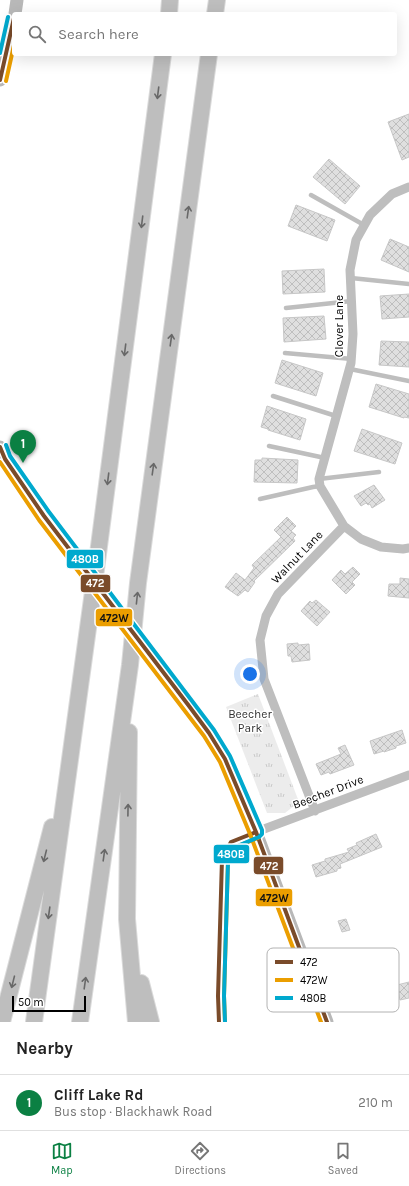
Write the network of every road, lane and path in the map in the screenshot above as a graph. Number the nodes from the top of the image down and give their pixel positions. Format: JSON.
{"nodes":[{"id":1,"x":17,"y":0,"type":"edge"},
{"id":2,"x":170,"y":0,"type":"edge"},
{"id":3,"x":217,"y":0,"type":"edge"},
{"id":4,"x":15,"y":12,"type":"edge"},
{"id":5,"x":169,"y":12,"type":"edge"},
{"id":6,"x":215,"y":12,"type":"edge"},
{"id":7,"x":12,"y":26,"type":"edge"},
{"id":8,"x":163,"y":56,"type":"edge"},
{"id":9,"x":209,"y":56,"type":"edge"},
{"id":10,"x":1,"y":73,"type":"edge"},
{"id":11,"x":409,"y":188,"type":"edge"},
{"id":12,"x":310,"y":195,"type":"dead end"},
{"id":13,"x":364,"y":225,"type":"junction"},
{"id":14,"x":350,"y":278,"type":"junction"},
{"id":15,"x":409,"y":284,"type":"edge"},
{"id":16,"x":352,"y":301,"type":"junction"},
{"id":17,"x":286,"y":308,"type":"dead end"},
{"id":18,"x":285,"y":353,"type":"dead end"},
{"id":19,"x":352,"y":359,"type":"junction"},
{"id":20,"x":350,"y":369,"type":"junction"},
{"id":21,"x":409,"y":381,"type":"edge"},
{"id":22,"x":273,"y":396,"type":"dead end"},
{"id":23,"x":336,"y":416,"type":"junction"},
{"id":24,"x":269,"y":446,"type":"dead end"},
{"id":25,"x":1,"y":458,"type":"edge"},
{"id":26,"x":325,"y":458,"type":"junction"},
{"id":27,"x":379,"y":472,"type":"dead end"},
{"id":28,"x":320,"y":483,"type":"junction"},
{"id":29,"x":260,"y":499,"type":"dead end"},
{"id":30,"x":344,"y":526,"type":"junction"},
{"id":31,"x":409,"y":548,"type":"edge"},
{"id":32,"x":130,"y":665,"type":"junction"},
{"id":33,"x":72,"y":750,"type":"junction"},
{"id":34,"x":409,"y":774,"type":"edge"},
{"id":35,"x":315,"y":810,"type":"junction"},
{"id":36,"x":256,"y":832,"type":"junction"},
{"id":37,"x":127,"y":919,"type":"junction"},
{"id":38,"x":299,"y":948,"type":"edge"},
{"id":39,"x":323,"y":1012,"type":"edge"},
{"id":40,"x":2,"y":1022,"type":"edge"},
{"id":41,"x":34,"y":1022,"type":"edge"},
{"id":42,"x":80,"y":1022,"type":"edge"},
{"id":43,"x":136,"y":1022,"type":"edge"},
{"id":44,"x":151,"y":1022,"type":"edge"},
{"id":45,"x":220,"y":1022,"type":"edge"},
{"id":46,"x":327,"y":1022,"type":"edge"}],
"edges":[{"from":1,"to":4,"type":"street"},
{"from":2,"to":5,"type":"highway"},
{"from":3,"to":6,"type":"highway"},
{"from":7,"to":10,"type":"street"},
{"from":8,"to":33,"type":"highway","one_way":true},
{"from":32,"to":9,"type":"highway","one_way":true},
{"from":11,"to":13,"type":"street","name":"Clover Lane"},
{"from":12,"to":13,"type":"lane"},
{"from":13,"to":14,"type":"street","name":"Clover Lane"},
{"from":14,"to":15,"type":"lane"},
{"from":14,"to":16,"type":"street","name":"Clover Lane"},
{"from":16,"to":17,"type":"lane"},
{"from":16,"to":19,"type":"street","name":"Clover Lane"},
{"from":18,"to":19,"type":"lane"},
{"from":19,"to":20,"type":"street","name":"Clover Lane"},
{"from":20,"to":21,"type":"lane"},
{"from":20,"to":23,"type":"street","name":"Clover Lane"},
{"from":22,"to":23,"type":"lane"},
{"from":23,"to":26,"type":"street","name":"Clover Lane"},
{"from":24,"to":26,"type":"lane"},
{"from":25,"to":36,"type":"street","bridge":true},
{"from":26,"to":28,"type":"street","name":"Clover Lane"},
{"from":27,"to":28,"type":"lane"},
{"from":28,"to":29,"type":"lane"},
{"from":28,"to":30,"type":"street"},
{"from":30,"to":31,"type":"street"},
{"from":30,"to":35,"type":"street","name":"Walnut Lane"},
{"from":37,"to":32,"type":"highway","one_way":true},
{"from":42,"to":32,"type":"highway","one_way":true},
{"from":33,"to":40,"type":"highway","one_way":true},
{"from":33,"to":41,"type":"highway","one_way":true},
{"from":34,"to":35,"type":"street","name":"Beecher Drive"},
{"from":35,"to":36,"type":"street","name":"Beecher Drive"},
{"from":36,"to":38,"type":"street"},
{"from":36,"to":45,"type":"lane"},
{"from":37,"to":43,"type":"highway"},
{"from":37,"to":44,"type":"highway"},
{"from":39,"to":46,"type":"street"}]}
